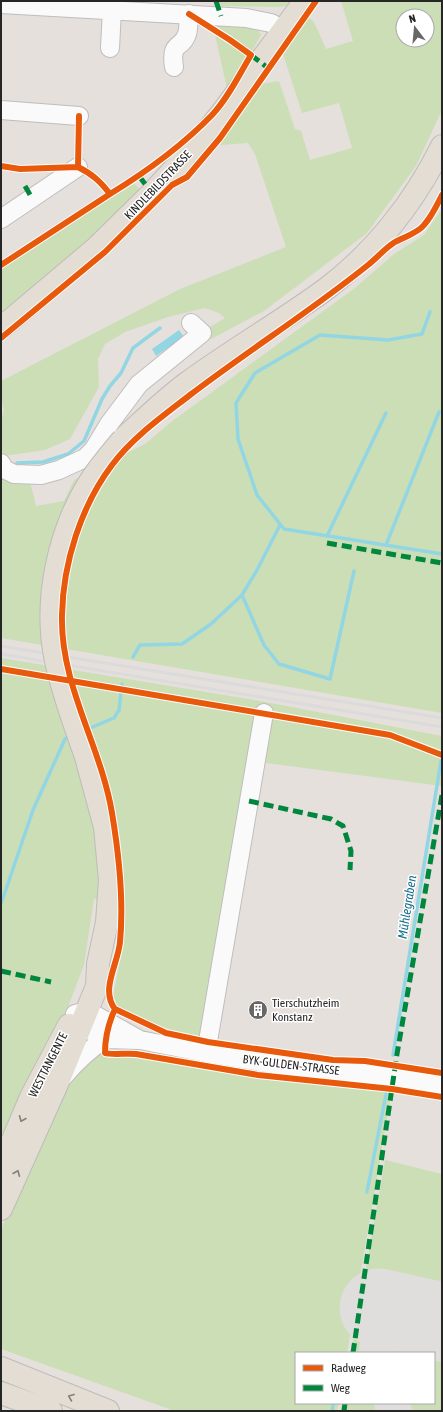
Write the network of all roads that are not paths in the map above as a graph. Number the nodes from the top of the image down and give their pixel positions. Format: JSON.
{"nodes":[{"id":1,"x":305,"y":1,"type":"edge"},
{"id":2,"x":19,"y":3,"type":"edge"},
{"id":3,"x":1,"y":4,"type":"edge"},
{"id":4,"x":112,"y":10,"type":"junction"},
{"id":5,"x":189,"y":14,"type":"junction"},
{"id":6,"x":283,"y":30,"type":"junction"},
{"id":7,"x":110,"y":48,"type":"dead end"},
{"id":8,"x":174,"y":67,"type":"dead end"},
{"id":9,"x":1,"y":110,"type":"edge"},
{"id":10,"x":79,"y":116,"type":"dead end"},
{"id":11,"x":442,"y":146,"type":"edge"},
{"id":12,"x":78,"y":168,"type":"dead end"},
{"id":13,"x":1,"y":219,"type":"edge"},
{"id":14,"x":191,"y":323,"type":"dead end"},
{"id":15,"x":1,"y":328,"type":"edge"},
{"id":16,"x":1,"y":463,"type":"edge"},
{"id":17,"x":264,"y":713,"type":"dead end"},
{"id":18,"x":82,"y":1017,"type":"junction"},
{"id":19,"x":105,"y":1040,"type":"junction"},
{"id":20,"x":140,"y":1040,"type":"junction"},
{"id":21,"x":206,"y":1053,"type":"junction"},
{"id":22,"x":57,"y":1084,"type":"junction"},
{"id":23,"x":442,"y":1085,"type":"edge"},
{"id":24,"x":1,"y":1168,"type":"edge"},
{"id":25,"x":1,"y":1209,"type":"edge"},
{"id":26,"x":1,"y":1368,"type":"edge"},
{"id":27,"x":1,"y":1393,"type":"edge"},
{"id":28,"x":51,"y":1411,"type":"edge"},
{"id":29,"x":108,"y":1411,"type":"edge"}],
"edges":[{"from":1,"to":6,"type":"main road","name":"KINDLEBILDSTRASSE"},
{"from":2,"to":3,"type":"street"},
{"from":2,"to":4,"type":"street"},
{"from":4,"to":5,"type":"street"},
{"from":4,"to":7,"type":"street"},
{"from":5,"to":6,"type":"street"},
{"from":5,"to":8,"type":"street"},
{"from":6,"to":15,"type":"main road","name":"KINDLEBILDSTRASSE"},
{"from":9,"to":10,"type":"street"},
{"from":11,"to":18,"type":"main road","name":"WESTTANGENTE","bridge":true},
{"from":12,"to":13,"type":"street"},
{"from":14,"to":16,"type":"street"},
{"from":17,"to":21,"type":"street"},
{"from":18,"to":19,"type":"street"},
{"from":18,"to":20,"type":"street","name":"BYK-GULDEN-STRASSE"},
{"from":18,"to":22,"type":"main road","name":"WESTTANGENTE"},
{"from":18,"to":24,"type":"main road","name":"WESTTANGENTE","one_way":true},
{"from":19,"to":20,"type":"street","name":"BYK-GULDEN-STRASSE"},
{"from":19,"to":22,"type":"street"},
{"from":20,"to":21,"type":"street","name":"BYK-GULDEN-STRASSE"},
{"from":21,"to":23,"type":"street","name":"BYK-GULDEN-STRASSE"},
{"from":25,"to":22,"type":"main road","name":"WESTTANGENTE","one_way":true},
{"from":29,"to":26,"type":"main road","one_way":true},
{"from":27,"to":28,"type":"main road"}]}
